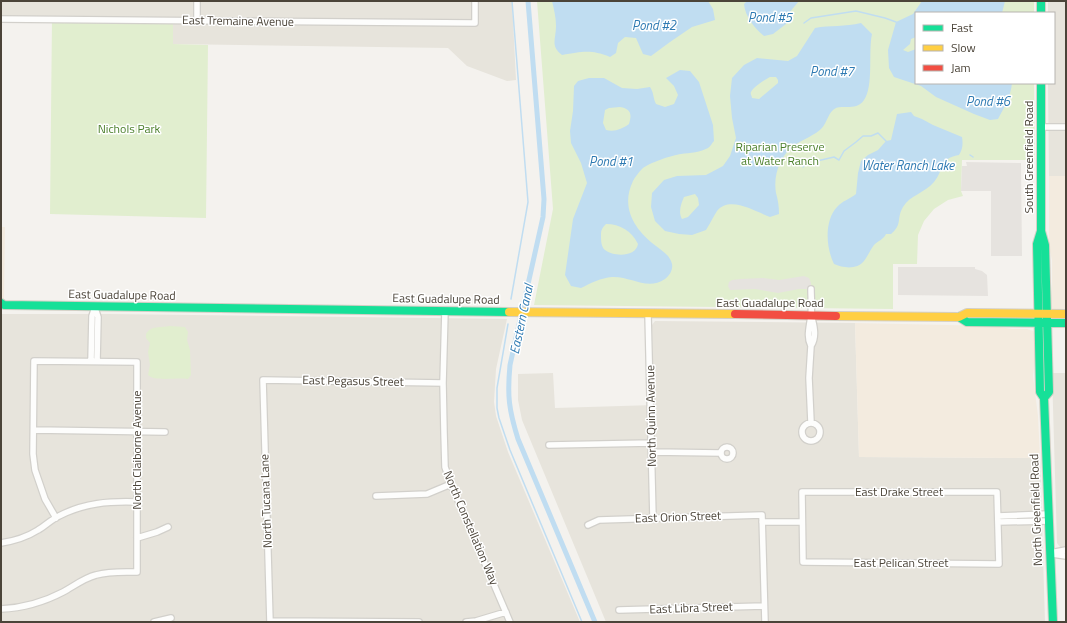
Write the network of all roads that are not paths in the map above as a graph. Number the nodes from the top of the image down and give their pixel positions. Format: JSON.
{"nodes":[{"id":1,"x":197,"y":1,"type":"edge"},
{"id":2,"x":475,"y":1,"type":"edge"},
{"id":3,"x":1041,"y":1,"type":"edge"},
{"id":4,"x":1041,"y":12,"type":"edge"},
{"id":5,"x":1,"y":19,"type":"edge"},
{"id":6,"x":197,"y":21,"type":"junction"},
{"id":7,"x":1041,"y":84,"type":"edge"},
{"id":8,"x":1041,"y":127,"type":"junction"},
{"id":9,"x":1066,"y":127,"type":"edge"},
{"id":10,"x":1041,"y":231,"type":"junction"},
{"id":11,"x":811,"y":289,"type":"dead end"},
{"id":12,"x":2,"y":306,"type":"edge"},
{"id":13,"x":95,"y":307,"type":"junction"},
{"id":14,"x":445,"y":311,"type":"junction"},
{"id":15,"x":648,"y":314,"type":"junction"},
{"id":16,"x":1066,"y":314,"type":"edge"},
{"id":17,"x":811,"y":315,"type":"junction"},
{"id":18,"x":1037,"y":318,"type":"junction"},
{"id":19,"x":1046,"y":318,"type":"junction"},
{"id":20,"x":1066,"y":323,"type":"edge"},
{"id":21,"x":94,"y":361,"type":"junction"},
{"id":22,"x":263,"y":380,"type":"joint"},
{"id":23,"x":443,"y":383,"type":"junction"},
{"id":24,"x":1044,"y":398,"type":"junction"},
{"id":25,"x":811,"y":422,"type":"dead end"},
{"id":26,"x":34,"y":430,"type":"junction"},
{"id":27,"x":137,"y":432,"type":"junction"},
{"id":28,"x":165,"y":432,"type":"dead end"},
{"id":29,"x":652,"y":443,"type":"junction"},
{"id":30,"x":549,"y":445,"type":"dead end"},
{"id":31,"x":652,"y":452,"type":"junction"},
{"id":32,"x":721,"y":453,"type":"dead end"},
{"id":33,"x":451,"y":484,"type":"junction"},
{"id":34,"x":376,"y":496,"type":"dead end"},
{"id":35,"x":137,"y":502,"type":"junction"},
{"id":36,"x":1048,"y":517,"type":"junction"},
{"id":37,"x":56,"y":518,"type":"junction"},
{"id":38,"x":653,"y":518,"type":"junction"},
{"id":39,"x":998,"y":519,"type":"junction"},
{"id":40,"x":762,"y":522,"type":"junction"},
{"id":41,"x":802,"y":522,"type":"junction"},
{"id":42,"x":588,"y":525,"type":"dead end"},
{"id":43,"x":168,"y":527,"type":"dead end"},
{"id":44,"x":137,"y":538,"type":"junction"},
{"id":45,"x":1,"y":543,"type":"edge"},
{"id":46,"x":1066,"y":550,"type":"edge"},
{"id":47,"x":1050,"y":553,"type":"junction"},
{"id":48,"x":1066,"y":556,"type":"edge"},
{"id":49,"x":764,"y":606,"type":"junction"},
{"id":50,"x":1,"y":609,"type":"edge"},
{"id":51,"x":619,"y":610,"type":"dead end"},
{"id":52,"x":506,"y":612,"type":"junction"},
{"id":53,"x":171,"y":618,"type":"dead end"},
{"id":54,"x":270,"y":621,"type":"edge"},
{"id":55,"x":154,"y":622,"type":"edge"},
{"id":56,"x":419,"y":622,"type":"edge"},
{"id":57,"x":466,"y":622,"type":"edge"},
{"id":58,"x":510,"y":622,"type":"edge"},
{"id":59,"x":765,"y":622,"type":"edge"},
{"id":60,"x":1053,"y":622,"type":"edge"}],
"edges":[{"from":1,"to":6,"type":"street"},
{"from":2,"to":6,"type":"street","name":"East Tremaine Avenue"},
{"from":3,"to":4,"type":"main road"},
{"from":5,"to":6,"type":"street","name":"East Tremaine Avenue"},
{"from":7,"to":8,"type":"main road","name":"South Greenfield Road"},
{"from":8,"to":9,"type":"street"},
{"from":8,"to":10,"type":"main road","name":"South Greenfield Road"},
{"from":10,"to":18,"type":"main road","name":"South Greenfield Road"},
{"from":10,"to":19,"type":"main road"},
{"from":11,"to":17,"type":"street"},
{"from":12,"to":13,"type":"main road","name":"East Guadalupe Road"},
{"from":13,"to":14,"type":"main road","name":"East Guadalupe Road"},
{"from":13,"to":21,"type":"street"},
{"from":14,"to":15,"type":"main road","name":"East Guadalupe Road"},
{"from":14,"to":23,"type":"street","name":"North Constellation Way"},
{"from":15,"to":17,"type":"main road","name":"East Guadalupe Road"},
{"from":15,"to":29,"type":"street","name":"North Quinn Avenue"},
{"from":16,"to":19,"type":"main road","name":"East Guadalupe Road"},
{"from":17,"to":18,"type":"main road","name":"East Guadalupe Road"},
{"from":17,"to":25,"type":"street"},
{"from":18,"to":19,"type":"main road","name":"East Guadalupe Road"},
{"from":18,"to":24,"type":"main road","name":"North Greenfield Road"},
{"from":19,"to":20,"type":"main road","name":"East Guadalupe Road"},
{"from":19,"to":24,"type":"main road","name":"North Greenfield Road"},
{"from":21,"to":26,"type":"street"},
{"from":21,"to":27,"type":"street","name":"North Claiborne Avenue"},
{"from":22,"to":23,"type":"street","name":"East Pegasus Street"},
{"from":22,"to":54,"type":"street","name":"North Tucana Lane"},
{"from":23,"to":33,"type":"street","name":"North Constellation Way"},
{"from":24,"to":36,"type":"main road","name":"North Greenfield Road"},
{"from":26,"to":27,"type":"street"},
{"from":26,"to":37,"type":"street"},
{"from":27,"to":28,"type":"street"},
{"from":27,"to":35,"type":"street","name":"North Claiborne Avenue"},
{"from":29,"to":30,"type":"street"},
{"from":29,"to":31,"type":"street","name":"North Quinn Avenue"},
{"from":31,"to":32,"type":"street"},
{"from":31,"to":38,"type":"street","name":"North Quinn Avenue"},
{"from":33,"to":34,"type":"street"},
{"from":33,"to":52,"type":"street","name":"North Constellation Way"},
{"from":35,"to":37,"type":"street"},
{"from":35,"to":44,"type":"street","name":"North Claiborne Avenue"},
{"from":36,"to":39,"type":"street"},
{"from":36,"to":47,"type":"main road","name":"North Greenfield Road"},
{"from":37,"to":45,"type":"street"},
{"from":38,"to":40,"type":"street","name":"East Orion Street"},
{"from":38,"to":42,"type":"street","name":"East Orion Street"},
{"from":39,"to":41,"type":"street","name":"East Drake Street"},
{"from":39,"to":41,"type":"street","name":"East Pelican Street"},
{"from":40,"to":41,"type":"street"},
{"from":40,"to":49,"type":"street"},
{"from":43,"to":44,"type":"street"},
{"from":44,"to":50,"type":"street","name":"North Claiborne Avenue"},
{"from":46,"to":47,"type":"street"},
{"from":47,"to":48,"type":"street"},
{"from":47,"to":60,"type":"main road","name":"North Greenfield Road"},
{"from":49,"to":51,"type":"street","name":"East Libra Street"},
{"from":49,"to":59,"type":"street"},
{"from":52,"to":57,"type":"street"},
{"from":52,"to":58,"type":"street","name":"North Constellation Way"},
{"from":53,"to":55,"type":"street"},
{"from":54,"to":56,"type":"street"}]}
